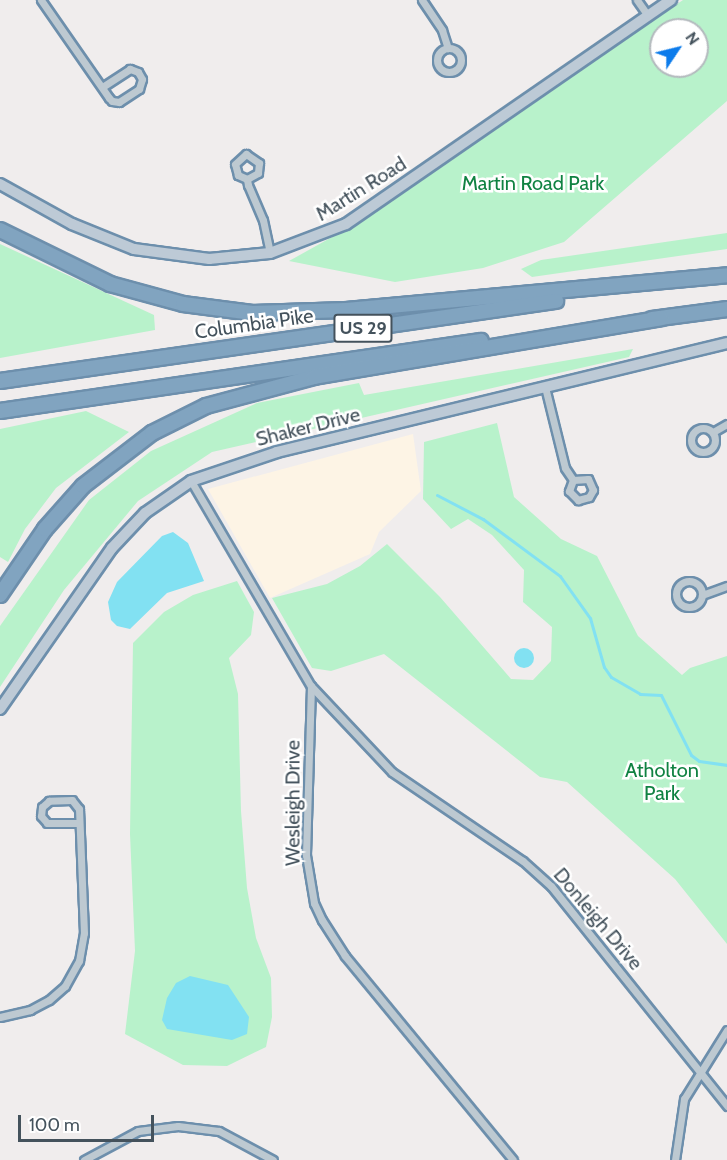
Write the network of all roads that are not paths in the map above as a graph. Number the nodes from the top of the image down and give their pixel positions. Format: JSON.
{"nodes":[{"id":1,"x":41,"y":0,"type":"edge"},
{"id":2,"x":422,"y":0,"type":"edge"},
{"id":3,"x":637,"y":0,"type":"edge"},
{"id":4,"x":671,"y":0,"type":"edge"},
{"id":5,"x":648,"y":16,"type":"junction"},
{"id":6,"x":448,"y":48,"type":"dead end"},
{"id":7,"x":102,"y":87,"type":"junction"},
{"id":8,"x":247,"y":179,"type":"dead end"},
{"id":9,"x":0,"y":184,"type":"edge"},
{"id":10,"x":0,"y":230,"type":"edge"},
{"id":11,"x":270,"y":252,"type":"junction"},
{"id":12,"x":727,"y":276,"type":"edge"},
{"id":13,"x":727,"y":309,"type":"edge"},
{"id":14,"x":661,"y":318,"type":"junction"},
{"id":15,"x":727,"y":343,"type":"edge"},
{"id":16,"x":0,"y":381,"type":"edge"},
{"id":17,"x":545,"y":387,"type":"junction"},
{"id":18,"x":0,"y":411,"type":"edge"},
{"id":19,"x":727,"y":424,"type":"edge"},
{"id":20,"x":713,"y":432,"type":"dead end"},
{"id":21,"x":573,"y":480,"type":"dead end"},
{"id":22,"x":191,"y":481,"type":"junction"},
{"id":23,"x":727,"y":586,"type":"edge"},
{"id":24,"x":0,"y":595,"type":"edge"},
{"id":25,"x":702,"y":595,"type":"dead end"},
{"id":26,"x":311,"y":686,"type":"junction"},
{"id":27,"x":0,"y":709,"type":"edge"},
{"id":28,"x":78,"y":823,"type":"junction"},
{"id":29,"x":0,"y":1017,"type":"edge"},
{"id":30,"x":727,"y":1030,"type":"edge"},
{"id":31,"x":701,"y":1074,"type":"junction"},
{"id":32,"x":727,"y":1106,"type":"edge"},
{"id":33,"x":84,"y":1160,"type":"edge"},
{"id":34,"x":273,"y":1160,"type":"edge"},
{"id":35,"x":513,"y":1160,"type":"edge"},
{"id":36,"x":675,"y":1160,"type":"edge"}],
"edges":[{"from":1,"to":7,"type":"street"},
{"from":2,"to":6,"type":"street"},
{"from":3,"to":5,"type":"street"},
{"from":4,"to":5,"type":"street","name":"Martin Road"},
{"from":5,"to":11,"type":"street","name":"Martin Road"},
{"from":7,"to":7,"type":"street"},
{"from":8,"to":11,"type":"street"},
{"from":9,"to":11,"type":"street","name":"Martin Road"},
{"from":10,"to":12,"type":"highway"},
{"from":12,"to":16,"type":"highway","name":"Columbia Pike","number":"US 29"},
{"from":13,"to":14,"type":"highway","number":"US 29"},
{"from":14,"to":18,"type":"highway","number":"US 29"},
{"from":14,"to":24,"type":"highway"},
{"from":15,"to":17,"type":"street","name":"Shaker Drive"},
{"from":17,"to":21,"type":"street"},
{"from":17,"to":22,"type":"street","name":"Shaker Drive"},
{"from":19,"to":20,"type":"street"},
{"from":22,"to":26,"type":"street"},
{"from":22,"to":27,"type":"street","name":"Shaker Drive"},
{"from":23,"to":25,"type":"street"},
{"from":26,"to":31,"type":"street","name":"Donleigh Drive"},
{"from":26,"to":35,"type":"street","name":"Wesleigh Drive"},
{"from":28,"to":28,"type":"street"},
{"from":28,"to":29,"type":"street"},
{"from":30,"to":31,"type":"street"},
{"from":31,"to":32,"type":"street","name":"Donleigh Drive"},
{"from":31,"to":36,"type":"street"},
{"from":33,"to":34,"type":"street"}]}
